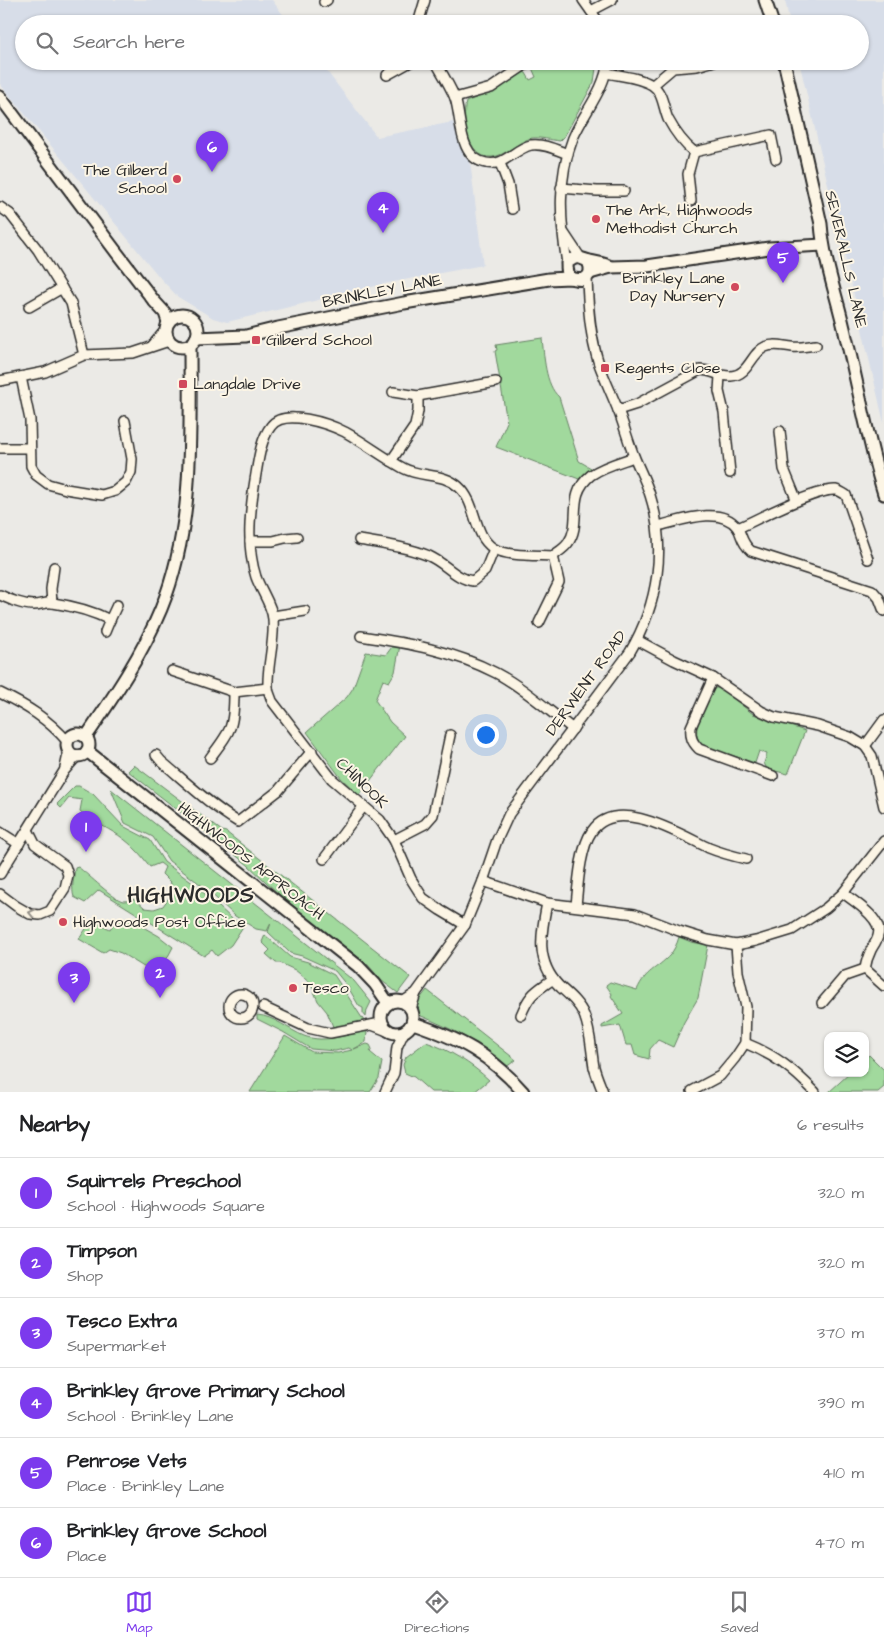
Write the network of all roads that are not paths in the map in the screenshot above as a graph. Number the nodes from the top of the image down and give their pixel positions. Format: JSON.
{"nodes":[{"id":1,"x":423,"y":0,"type":"edge"},
{"id":2,"x":583,"y":0,"type":"edge"},
{"id":3,"x":612,"y":0,"type":"edge"},
{"id":4,"x":765,"y":0,"type":"edge"},
{"id":5,"x":591,"y":11,"type":"junction"},
{"id":6,"x":420,"y":15,"type":"edge"},
{"id":7,"x":594,"y":15,"type":"edge"},
{"id":8,"x":770,"y":15,"type":"edge"},
{"id":9,"x":397,"y":70,"type":"edge"},
{"id":10,"x":440,"y":70,"type":"edge"},
{"id":11,"x":517,"y":70,"type":"edge"},
{"id":12,"x":607,"y":70,"type":"edge"},
{"id":13,"x":671,"y":70,"type":"edge"},
{"id":14,"x":786,"y":70,"type":"edge"},
{"id":15,"x":607,"y":73,"type":"junction"},
{"id":16,"x":388,"y":75,"type":"dead end"},
{"id":17,"x":653,"y":85,"type":"junction"},
{"id":18,"x":0,"y":97,"type":"edge"},
{"id":19,"x":455,"y":98,"type":"junction"},
{"id":20,"x":694,"y":152,"type":"junction"},
{"id":21,"x":568,"y":154,"type":"junction"},
{"id":22,"x":776,"y":159,"type":"dead end"},
{"id":23,"x":500,"y":163,"type":"junction"},
{"id":24,"x":561,"y":188,"type":"junction"},
{"id":25,"x":624,"y":191,"type":"dead end"},
{"id":26,"x":691,"y":201,"type":"dead end"},
{"id":27,"x":0,"y":207,"type":"edge"},
{"id":28,"x":512,"y":209,"type":"dead end"},
{"id":29,"x":564,"y":233,"type":"junction"},
{"id":30,"x":823,"y":245,"type":"junction"},
{"id":31,"x":584,"y":259,"type":"junction"},
{"id":32,"x":611,"y":266,"type":"junction"},
{"id":33,"x":577,"y":274,"type":"junction"},
{"id":34,"x":62,"y":288,"type":"junction"},
{"id":35,"x":154,"y":301,"type":"junction"},
{"id":36,"x":29,"y":308,"type":"dead end"},
{"id":37,"x":178,"y":315,"type":"junction"},
{"id":38,"x":181,"y":336,"type":"junction"},
{"id":39,"x":816,"y":345,"type":"dead end"},
{"id":40,"x":84,"y":355,"type":"junction"},
{"id":41,"x":720,"y":376,"type":"junction"},
{"id":42,"x":21,"y":378,"type":"junction"},
{"id":43,"x":0,"y":381,"type":"edge"},
{"id":44,"x":496,"y":382,"type":"dead end"},
{"id":45,"x":393,"y":392,"type":"dead end"},
{"id":46,"x":418,"y":396,"type":"junction"},
{"id":47,"x":618,"y":410,"type":"junction"},
{"id":48,"x":125,"y":421,"type":"dead end"},
{"id":49,"x":780,"y":431,"type":"dead end"},
{"id":50,"x":0,"y":448,"type":"edge"},
{"id":51,"x":30,"y":448,"type":"junction"},
{"id":52,"x":634,"y":457,"type":"junction"},
{"id":53,"x":391,"y":462,"type":"junction"},
{"id":54,"x":730,"y":473,"type":"dead end"},
{"id":55,"x":884,"y":494,"type":"edge"},
{"id":56,"x":797,"y":501,"type":"junction"},
{"id":57,"x":658,"y":526,"type":"junction"},
{"id":58,"x":738,"y":528,"type":"junction"},
{"id":59,"x":297,"y":537,"type":"dead end"},
{"id":60,"x":359,"y":540,"type":"dead end"},
{"id":61,"x":250,"y":541,"type":"junction"},
{"id":62,"x":494,"y":549,"type":"junction"},
{"id":63,"x":553,"y":556,"type":"junction"},
{"id":64,"x":868,"y":559,"type":"dead end"},
{"id":65,"x":54,"y":567,"type":"dead end"},
{"id":66,"x":0,"y":595,"type":"edge"},
{"id":67,"x":52,"y":603,"type":"junction"},
{"id":68,"x":117,"y":605,"type":"dead end"},
{"id":69,"x":305,"y":611,"type":"dead end"},
{"id":70,"x":884,"y":611,"type":"edge"},
{"id":71,"x":273,"y":616,"type":"junction"},
{"id":72,"x":110,"y":620,"type":"junction"},
{"id":73,"x":539,"y":623,"type":"dead end"},
{"id":74,"x":105,"y":632,"type":"dead end"},
{"id":75,"x":360,"y":636,"type":"dead end"},
{"id":76,"x":637,"y":640,"type":"junction"},
{"id":77,"x":172,"y":671,"type":"dead end"},
{"id":78,"x":713,"y":678,"type":"junction"},
{"id":79,"x":268,"y":688,"type":"junction"},
{"id":80,"x":234,"y":692,"type":"junction"},
{"id":81,"x":0,"y":694,"type":"edge"},
{"id":82,"x":884,"y":720,"type":"edge"},
{"id":83,"x":573,"y":729,"type":"junction"},
{"id":84,"x":450,"y":735,"type":"dead end"},
{"id":85,"x":865,"y":746,"type":"junction"},
{"id":86,"x":75,"y":747,"type":"junction"},
{"id":87,"x":312,"y":751,"type":"junction"},
{"id":88,"x":156,"y":755,"type":"dead end"},
{"id":89,"x":210,"y":758,"type":"dead end"},
{"id":90,"x":773,"y":776,"type":"dead end"},
{"id":91,"x":363,"y":807,"type":"junction"},
{"id":92,"x":884,"y":807,"type":"edge"},
{"id":93,"x":28,"y":830,"type":"junction"},
{"id":94,"x":0,"y":832,"type":"edge"},
{"id":95,"x":394,"y":840,"type":"junction"},
{"id":96,"x":884,"y":841,"type":"edge"},
{"id":97,"x":19,"y":844,"type":"junction"},
{"id":98,"x":324,"y":859,"type":"dead end"},
{"id":99,"x":746,"y":860,"type":"dead end"},
{"id":100,"x":0,"y":874,"type":"edge"},
{"id":101,"x":484,"y":881,"type":"junction"},
{"id":102,"x":843,"y":893,"type":"junction"},
{"id":103,"x":0,"y":894,"type":"edge"},
{"id":104,"x":547,"y":903,"type":"junction"},
{"id":105,"x":576,"y":906,"type":"junction"},
{"id":106,"x":465,"y":924,"type":"junction"},
{"id":107,"x":736,"y":945,"type":"junction"},
{"id":108,"x":865,"y":969,"type":"junction"},
{"id":109,"x":553,"y":979,"type":"junction"},
{"id":110,"x":884,"y":986,"type":"edge"},
{"id":111,"x":250,"y":999,"type":"junction"},
{"id":112,"x":388,"y":1003,"type":"junction"},
{"id":113,"x":822,"y":1003,"type":"dead end"},
{"id":114,"x":408,"y":1005,"type":"junction"},
{"id":115,"x":263,"y":1007,"type":"junction"},
{"id":116,"x":252,"y":1009,"type":"junction"},
{"id":117,"x":521,"y":1015,"type":"dead end"},
{"id":118,"x":413,"y":1023,"type":"junction"},
{"id":119,"x":376,"y":1024,"type":"junction"},
{"id":120,"x":396,"y":1033,"type":"junction"},
{"id":121,"x":746,"y":1043,"type":"junction"},
{"id":122,"x":692,"y":1091,"type":"dead end"},
{"id":123,"x":386,"y":1092,"type":"edge"},
{"id":124,"x":523,"y":1092,"type":"edge"},
{"id":125,"x":603,"y":1092,"type":"edge"},
{"id":126,"x":815,"y":1092,"type":"edge"}],
"edges":[{"from":1,"to":6,"type":"street"},
{"from":2,"to":5,"type":"street"},
{"from":3,"to":5,"type":"street"},
{"from":4,"to":8,"type":"street"},
{"from":5,"to":7,"type":"street"},
{"from":9,"to":16,"type":"street"},
{"from":10,"to":19,"type":"street"},
{"from":11,"to":19,"type":"street"},
{"from":12,"to":15,"type":"street"},
{"from":13,"to":17,"type":"street"},
{"from":14,"to":30,"type":"street","name":"SEVERALLS LANE"},
{"from":15,"to":17,"type":"street"},
{"from":15,"to":21,"type":"street"},
{"from":17,"to":20,"type":"street"},
{"from":18,"to":35,"type":"street"},
{"from":19,"to":23,"type":"street"},
{"from":20,"to":22,"type":"street"},
{"from":20,"to":26,"type":"street"},
{"from":21,"to":23,"type":"street"},
{"from":21,"to":24,"type":"street"},
{"from":23,"to":28,"type":"street"},
{"from":24,"to":25,"type":"street"},
{"from":24,"to":29,"type":"street"},
{"from":27,"to":34,"type":"street"},
{"from":29,"to":31,"type":"street"},
{"from":29,"to":33,"type":"street"},
{"from":30,"to":32,"type":"street","name":"BRINKLEY LANE"},
{"from":30,"to":55,"type":"street","name":"SEVERALLS LANE"},
{"from":31,"to":32,"type":"street","name":"BRINKLEY LANE"},
{"from":31,"to":33,"type":"street"},
{"from":31,"to":33,"type":"street","name":"BRINKLEY LANE"},
{"from":32,"to":33,"type":"street","name":"BRINKLEY LANE"},
{"from":33,"to":38,"type":"street","name":"BRINKLEY LANE"},
{"from":33,"to":47,"type":"street","name":"DERWENT ROAD"},
{"from":34,"to":36,"type":"street"},
{"from":34,"to":40,"type":"street"},
{"from":35,"to":37,"type":"street"},
{"from":35,"to":38,"type":"street"},
{"from":37,"to":38,"type":"street"},
{"from":37,"to":38,"type":"street"},
{"from":38,"to":40,"type":"street"},
{"from":38,"to":86,"type":"street"},
{"from":39,"to":41,"type":"street"},
{"from":40,"to":42,"type":"street"},
{"from":41,"to":47,"type":"street"},
{"from":41,"to":54,"type":"street"},
{"from":42,"to":43,"type":"street"},
{"from":42,"to":51,"type":"street"},
{"from":44,"to":46,"type":"street"},
{"from":45,"to":46,"type":"street"},
{"from":46,"to":53,"type":"street"},
{"from":47,"to":52,"type":"street","name":"DERWENT ROAD"},
{"from":48,"to":51,"type":"street"},
{"from":49,"to":56,"type":"street"},
{"from":50,"to":51,"type":"street"},
{"from":52,"to":57,"type":"street","name":"DERWENT ROAD"},
{"from":52,"to":63,"type":"street"},
{"from":53,"to":61,"type":"street"},
{"from":53,"to":62,"type":"street"},
{"from":56,"to":58,"type":"street"},
{"from":56,"to":64,"type":"street"},
{"from":57,"to":58,"type":"street"},
{"from":57,"to":76,"type":"street","name":"DERWENT ROAD"},
{"from":58,"to":70,"type":"street"},
{"from":59,"to":61,"type":"street"},
{"from":60,"to":62,"type":"street"},
{"from":61,"to":71,"type":"street"},
{"from":62,"to":63,"type":"street"},
{"from":63,"to":73,"type":"street"},
{"from":65,"to":67,"type":"street"},
{"from":66,"to":67,"type":"street"},
{"from":67,"to":72,"type":"street"},
{"from":68,"to":72,"type":"street"},
{"from":69,"to":71,"type":"street"},
{"from":71,"to":79,"type":"street"},
{"from":72,"to":74,"type":"street"},
{"from":75,"to":83,"type":"street"},
{"from":76,"to":78,"type":"street"},
{"from":76,"to":83,"type":"street","name":"DERWENT ROAD"},
{"from":77,"to":80,"type":"street"},
{"from":78,"to":85,"type":"street"},
{"from":78,"to":90,"type":"street"},
{"from":79,"to":80,"type":"street"},
{"from":79,"to":87,"type":"street","name":"CHINOOK"},
{"from":80,"to":89,"type":"street"},
{"from":81,"to":86,"type":"street"},
{"from":82,"to":85,"type":"street"},
{"from":83,"to":101,"type":"street","name":"DERWENT ROAD"},
{"from":84,"to":95,"type":"street"},
{"from":85,"to":92,"type":"street"},
{"from":86,"to":93,"type":"street"},
{"from":86,"to":112,"type":"street","name":"HIGHWOODS APPROACH"},
{"from":87,"to":88,"type":"street"},
{"from":87,"to":91,"type":"street","name":"CHINOOK"},
{"from":91,"to":95,"type":"street","name":"CHINOOK"},
{"from":91,"to":98,"type":"street"},
{"from":93,"to":97,"type":"street"},
{"from":93,"to":103,"type":"street","one_way":true},
{"from":94,"to":97,"type":"street"},
{"from":95,"to":106,"type":"street","name":"CHINOOK"},
{"from":96,"to":102,"type":"street"},
{"from":97,"to":100,"type":"street"},
{"from":99,"to":105,"type":"street"},
{"from":101,"to":104,"type":"street"},
{"from":101,"to":106,"type":"street","name":"DERWENT ROAD"},
{"from":102,"to":107,"type":"street"},
{"from":102,"to":108,"type":"street"},
{"from":104,"to":105,"type":"street"},
{"from":104,"to":109,"type":"street"},
{"from":105,"to":107,"type":"street"},
{"from":106,"to":114,"type":"street","name":"DERWENT ROAD"},
{"from":107,"to":121,"type":"street"},
{"from":108,"to":110,"type":"street"},
{"from":108,"to":113,"type":"street"},
{"from":109,"to":117,"type":"street"},
{"from":109,"to":125,"type":"street"},
{"from":111,"to":115,"type":"street"},
{"from":111,"to":116,"type":"street"},
{"from":111,"to":116,"type":"street"},
{"from":112,"to":114,"type":"street"},
{"from":112,"to":119,"type":"street"},
{"from":114,"to":118,"type":"street"},
{"from":115,"to":116,"type":"street"},
{"from":115,"to":119,"type":"street"},
{"from":118,"to":120,"type":"street"},
{"from":118,"to":124,"type":"street"},
{"from":119,"to":120,"type":"street"},
{"from":120,"to":123,"type":"street"},
{"from":121,"to":122,"type":"street"},
{"from":121,"to":126,"type":"street"}]}
